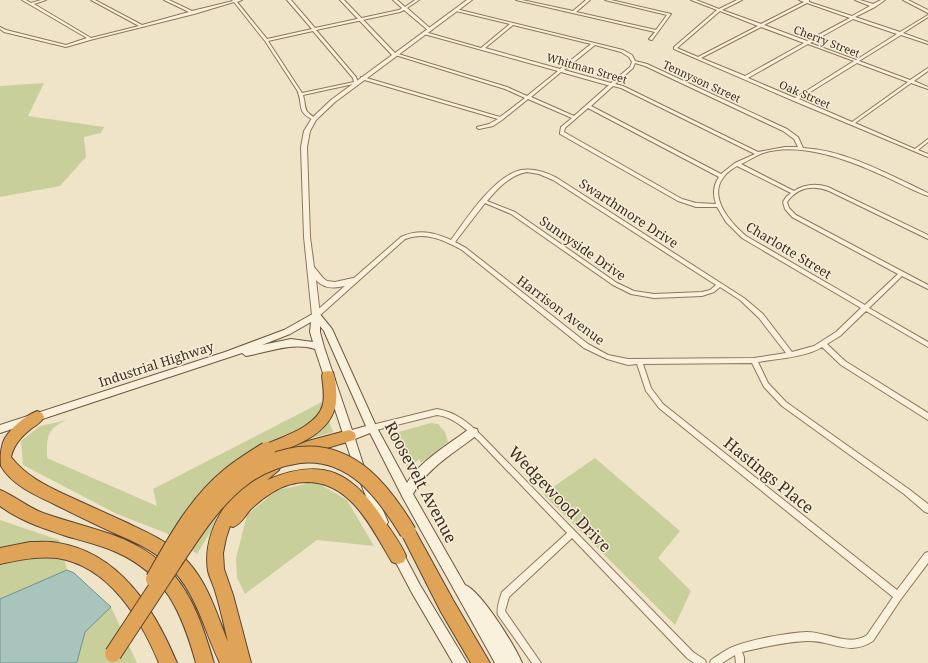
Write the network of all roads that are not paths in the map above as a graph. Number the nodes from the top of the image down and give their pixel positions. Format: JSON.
{"nodes":[{"id":1,"x":24,"y":0,"type":"edge"},
{"id":2,"x":44,"y":0,"type":"edge"},
{"id":3,"x":93,"y":0,"type":"edge"},
{"id":4,"x":166,"y":0,"type":"edge"},
{"id":5,"x":237,"y":0,"type":"edge"},
{"id":6,"x":289,"y":0,"type":"edge"},
{"id":7,"x":342,"y":0,"type":"edge"},
{"id":8,"x":395,"y":0,"type":"edge"},
{"id":9,"x":417,"y":0,"type":"edge"},
{"id":10,"x":470,"y":0,"type":"edge"},
{"id":11,"x":518,"y":0,"type":"edge"},
{"id":12,"x":588,"y":0,"type":"edge"},
{"id":13,"x":607,"y":0,"type":"edge"},
{"id":14,"x":693,"y":0,"type":"edge"},
{"id":15,"x":740,"y":0,"type":"edge"},
{"id":16,"x":801,"y":0,"type":"edge"},
{"id":17,"x":857,"y":0,"type":"edge"},
{"id":18,"x":884,"y":0,"type":"edge"},
{"id":19,"x":905,"y":0,"type":"edge"},
{"id":20,"x":914,"y":0,"type":"edge"},
{"id":21,"x":807,"y":1,"type":"edge"},
{"id":22,"x":31,"y":4,"type":"junction"},
{"id":23,"x":874,"y":6,"type":"junction"},
{"id":24,"x":404,"y":8,"type":"junction"},
{"id":25,"x":928,"y":8,"type":"edge"},
{"id":26,"x":457,"y":10,"type":"junction"},
{"id":27,"x":720,"y":10,"type":"junction"},
{"id":28,"x":574,"y":12,"type":"junction"},
{"id":29,"x":928,"y":12,"type":"edge"},
{"id":30,"x":193,"y":13,"type":"junction"},
{"id":31,"x":928,"y":16,"type":"edge"},
{"id":32,"x":851,"y":17,"type":"junction"},
{"id":33,"x":361,"y":20,"type":"junction"},
{"id":34,"x":512,"y":24,"type":"junction"},
{"id":35,"x":760,"y":25,"type":"junction"},
{"id":36,"x":142,"y":26,"type":"junction"},
{"id":37,"x":0,"y":28,"type":"edge"},
{"id":38,"x":314,"y":30,"type":"junction"},
{"id":39,"x":430,"y":30,"type":"junction"},
{"id":40,"x":657,"y":31,"type":"junction"},
{"id":41,"x":425,"y":33,"type":"junction"},
{"id":42,"x":900,"y":34,"type":"junction"},
{"id":43,"x":89,"y":39,"type":"junction"},
{"id":44,"x":266,"y":40,"type":"junction"},
{"id":45,"x":651,"y":40,"type":"dead end"},
{"id":46,"x":806,"y":42,"type":"junction"},
{"id":47,"x":928,"y":43,"type":"edge"},
{"id":48,"x":594,"y":44,"type":"junction"},
{"id":49,"x":482,"y":48,"type":"junction"},
{"id":50,"x":394,"y":54,"type":"junction"},
{"id":51,"x":698,"y":58,"type":"junction"},
{"id":52,"x":634,"y":62,"type":"junction"},
{"id":53,"x":857,"y":62,"type":"junction"},
{"id":54,"x":928,"y":69,"type":"edge"},
{"id":55,"x":560,"y":71,"type":"junction"},
{"id":56,"x":362,"y":78,"type":"junction"},
{"id":57,"x":745,"y":78,"type":"junction"},
{"id":58,"x":911,"y":82,"type":"junction"},
{"id":59,"x":356,"y":83,"type":"junction"},
{"id":60,"x":613,"y":85,"type":"junction"},
{"id":61,"x":928,"y":88,"type":"edge"},
{"id":62,"x":302,"y":94,"type":"junction"},
{"id":63,"x":528,"y":96,"type":"junction"},
{"id":64,"x":795,"y":100,"type":"junction"},
{"id":65,"x":588,"y":106,"type":"junction"},
{"id":66,"x":575,"y":118,"type":"junction"},
{"id":67,"x":314,"y":119,"type":"junction"},
{"id":68,"x":501,"y":119,"type":"junction"},
{"id":69,"x":852,"y":124,"type":"junction"},
{"id":70,"x":479,"y":128,"type":"dead end"},
{"id":71,"x":928,"y":140,"type":"edge"},
{"id":72,"x":801,"y":149,"type":"junction"},
{"id":73,"x":915,"y":151,"type":"junction"},
{"id":74,"x":757,"y":153,"type":"junction"},
{"id":75,"x":928,"y":156,"type":"edge"},
{"id":76,"x":737,"y":164,"type":"junction"},
{"id":77,"x":721,"y":176,"type":"junction"},
{"id":78,"x":794,"y":193,"type":"junction"},
{"id":79,"x":928,"y":195,"type":"edge"},
{"id":80,"x":483,"y":201,"type":"junction"},
{"id":81,"x":719,"y":206,"type":"junction"},
{"id":82,"x":928,"y":237,"type":"edge"},
{"id":83,"x":452,"y":242,"type":"junction"},
{"id":84,"x":309,"y":264,"type":"junction"},
{"id":85,"x":902,"y":274,"type":"junction"},
{"id":86,"x":353,"y":281,"type":"junction"},
{"id":87,"x":720,"y":284,"type":"junction"},
{"id":88,"x":928,"y":287,"type":"edge"},
{"id":89,"x":866,"y":309,"type":"junction"},
{"id":90,"x":316,"y":314,"type":"junction"},
{"id":91,"x":823,"y":344,"type":"junction"},
{"id":92,"x":928,"y":345,"type":"edge"},
{"id":93,"x":319,"y":347,"type":"junction"},
{"id":94,"x":233,"y":353,"type":"junction"},
{"id":95,"x":791,"y":355,"type":"junction"},
{"id":96,"x":754,"y":360,"type":"junction"},
{"id":97,"x":639,"y":362,"type":"junction"},
{"id":98,"x":328,"y":376,"type":"junction"},
{"id":99,"x":37,"y":416,"type":"junction"},
{"id":100,"x":928,"y":417,"type":"edge"},
{"id":101,"x":372,"y":428,"type":"junction"},
{"id":102,"x":0,"y":429,"type":"edge"},
{"id":103,"x":473,"y":432,"type":"junction"},
{"id":104,"x":349,"y":436,"type":"junction"},
{"id":105,"x":2,"y":455,"type":"edge"},
{"id":106,"x":406,"y":494,"type":"junction"},
{"id":107,"x":0,"y":497,"type":"edge"},
{"id":108,"x":928,"y":509,"type":"edge"},
{"id":109,"x":572,"y":533,"type":"junction"},
{"id":110,"x":0,"y":556,"type":"edge"},
{"id":111,"x":398,"y":556,"type":"junction"},
{"id":112,"x":928,"y":557,"type":"edge"},
{"id":113,"x":455,"y":579,"type":"junction"},
{"id":114,"x":224,"y":593,"type":"junction"},
{"id":115,"x":898,"y":596,"type":"junction"},
{"id":116,"x":737,"y":649,"type":"junction"},
{"id":117,"x":110,"y":659,"type":"edge"},
{"id":118,"x":168,"y":663,"type":"edge"},
{"id":119,"x":205,"y":663,"type":"edge"},
{"id":120,"x":229,"y":663,"type":"edge"},
{"id":121,"x":242,"y":663,"type":"edge"},
{"id":122,"x":460,"y":663,"type":"edge"},
{"id":123,"x":481,"y":663,"type":"edge"},
{"id":124,"x":502,"y":663,"type":"edge"},
{"id":125,"x":516,"y":663,"type":"edge"},
{"id":126,"x":537,"y":663,"type":"edge"},
{"id":127,"x":702,"y":663,"type":"edge"},
{"id":128,"x":714,"y":663,"type":"edge"},
{"id":129,"x":740,"y":663,"type":"edge"}],
"edges":[{"from":1,"to":22,"type":"street"},
{"from":2,"to":22,"type":"street"},
{"from":3,"to":36,"type":"street"},
{"from":4,"to":30,"type":"street"},
{"from":5,"to":30,"type":"street"},
{"from":5,"to":44,"type":"street"},
{"from":6,"to":38,"type":"street"},
{"from":7,"to":33,"type":"street"},
{"from":8,"to":24,"type":"street"},
{"from":9,"to":24,"type":"street"},
{"from":10,"to":26,"type":"street"},
{"from":11,"to":28,"type":"street"},
{"from":12,"to":28,"type":"street"},
{"from":13,"to":40,"type":"street"},
{"from":14,"to":27,"type":"street","name":"Cherry Street"},
{"from":15,"to":27,"type":"street"},
{"from":16,"to":21,"type":"street"},
{"from":17,"to":23,"type":"street"},
{"from":18,"to":23,"type":"street"},
{"from":19,"to":29,"type":"street"},
{"from":20,"to":25,"type":"street"},
{"from":21,"to":32,"type":"street"},
{"from":21,"to":35,"type":"street"},
{"from":22,"to":43,"type":"street"},
{"from":23,"to":32,"type":"street"},
{"from":24,"to":33,"type":"street"},
{"from":24,"to":39,"type":"street"},
{"from":26,"to":34,"type":"street","name":"Tennyson Street"},
{"from":26,"to":39,"type":"street"},
{"from":27,"to":35,"type":"street","name":"Cherry Street"},
{"from":27,"to":51,"type":"street","name":"Oak Street"},
{"from":28,"to":40,"type":"street"},
{"from":30,"to":36,"type":"street"},
{"from":31,"to":42,"type":"street"},
{"from":32,"to":42,"type":"street"},
{"from":32,"to":46,"type":"street"},
{"from":33,"to":38,"type":"street"},
{"from":33,"to":50,"type":"street"},
{"from":34,"to":48,"type":"street","name":"Tennyson Street"},
{"from":34,"to":49,"type":"street"},
{"from":35,"to":46,"type":"street","name":"Cherry Street"},
{"from":35,"to":51,"type":"street"},
{"from":36,"to":43,"type":"street"},
{"from":37,"to":43,"type":"street"},
{"from":38,"to":44,"type":"street"},
{"from":38,"to":59,"type":"street"},
{"from":39,"to":41,"type":"street"},
{"from":40,"to":45,"type":"street"},
{"from":41,"to":49,"type":"street","name":"Whitman Street"},
{"from":41,"to":50,"type":"street"},
{"from":42,"to":47,"type":"street"},
{"from":42,"to":53,"type":"street"},
{"from":44,"to":62,"type":"street"},
{"from":46,"to":53,"type":"street","name":"Cherry Street"},
{"from":46,"to":57,"type":"street"},
{"from":48,"to":52,"type":"street","name":"Tennyson Street"},
{"from":48,"to":55,"type":"street"},
{"from":49,"to":55,"type":"street","name":"Whitman Street"},
{"from":50,"to":56,"type":"street"},
{"from":50,"to":63,"type":"street"},
{"from":51,"to":57,"type":"street","name":"Oak Street"},
{"from":52,"to":60,"type":"street"},
{"from":52,"to":72,"type":"street","name":"Tennyson Street"},
{"from":53,"to":58,"type":"street","name":"Cherry Street"},
{"from":53,"to":64,"type":"street"},
{"from":54,"to":58,"type":"street"},
{"from":55,"to":60,"type":"street","name":"Whitman Street"},
{"from":55,"to":63,"type":"street"},
{"from":56,"to":59,"type":"street"},
{"from":56,"to":68,"type":"street"},
{"from":57,"to":64,"type":"street","name":"Oak Street"},
{"from":58,"to":61,"type":"street","name":"Cherry Street"},
{"from":58,"to":69,"type":"street"},
{"from":59,"to":62,"type":"street"},
{"from":59,"to":67,"type":"street"},
{"from":60,"to":65,"type":"street"},
{"from":60,"to":74,"type":"street","name":"Whitman Street"},
{"from":62,"to":67,"type":"street"},
{"from":63,"to":66,"type":"street"},
{"from":63,"to":68,"type":"street"},
{"from":64,"to":69,"type":"street","name":"Oak Street"},
{"from":65,"to":66,"type":"street"},
{"from":65,"to":77,"type":"street"},
{"from":66,"to":81,"type":"street"},
{"from":67,"to":84,"type":"street"},
{"from":68,"to":70,"type":"street"},
{"from":69,"to":73,"type":"street","name":"Oak Street"},
{"from":71,"to":73,"type":"street"},
{"from":72,"to":74,"type":"street"},
{"from":72,"to":79,"type":"street"},
{"from":73,"to":75,"type":"street","name":"Oak Street"},
{"from":74,"to":76,"type":"street"},
{"from":76,"to":77,"type":"street"},
{"from":76,"to":78,"type":"street"},
{"from":77,"to":81,"type":"street"},
{"from":78,"to":82,"type":"street"},
{"from":78,"to":85,"type":"street"},
{"from":80,"to":83,"type":"street","name":"Swarthmore Drive"},
{"from":80,"to":87,"type":"street","name":"Sunnyside Drive"},
{"from":80,"to":87,"type":"street","name":"Swarthmore Drive"},
{"from":81,"to":89,"type":"street","name":"Charlotte Street"},
{"from":83,"to":86,"type":"street","name":"Harrison Avenue"},
{"from":83,"to":97,"type":"street","name":"Harrison Avenue"},
{"from":84,"to":86,"type":"street"},
{"from":84,"to":90,"type":"street"},
{"from":85,"to":88,"type":"street"},
{"from":85,"to":89,"type":"street","name":"Harrison Avenue"},
{"from":86,"to":90,"type":"street","name":"Harrison Avenue"},
{"from":87,"to":95,"type":"street","name":"Swarthmore Drive"},
{"from":89,"to":91,"type":"street","name":"Harrison Avenue"},
{"from":89,"to":92,"type":"street","name":"Charlotte Street"},
{"from":90,"to":93,"type":"main road"},
{"from":90,"to":94,"type":"main road","name":"Industrial Highway"},
{"from":90,"to":101,"type":"main road","name":"Roosevelt Avenue"},
{"from":91,"to":95,"type":"street","name":"Harrison Avenue"},
{"from":91,"to":100,"type":"street"},
{"from":93,"to":94,"type":"main road"},
{"from":93,"to":98,"type":"main road"},
{"from":94,"to":99,"type":"main road","name":"Industrial Highway"},
{"from":95,"to":96,"type":"street","name":"Harrison Avenue"},
{"from":96,"to":97,"type":"street","name":"Harrison Avenue"},
{"from":96,"to":108,"type":"street"},
{"from":97,"to":115,"type":"street","name":"Hastings Place"},
{"from":98,"to":104,"type":"main road"},
{"from":98,"to":117,"type":"highway","bridge":true},
{"from":99,"to":102,"type":"main road","name":"Industrial Highway"},
{"from":99,"to":105,"type":"highway"},
{"from":101,"to":103,"type":"street","name":"Wedgewood Drive"},
{"from":101,"to":104,"type":"main road"},
{"from":101,"to":106,"type":"main road","name":"Roosevelt Avenue"},
{"from":103,"to":106,"type":"main road"},
{"from":103,"to":109,"type":"street","name":"Wedgewood Drive"},
{"from":104,"to":111,"type":"main road"},
{"from":104,"to":114,"type":"highway"},
{"from":105,"to":120,"type":"highway"},
{"from":106,"to":113,"type":"main road","name":"Roosevelt Avenue"},
{"from":107,"to":119,"type":"highway"},
{"from":109,"to":126,"type":"street"},
{"from":109,"to":127,"type":"street","name":"Wedgewood Drive"},
{"from":110,"to":118,"type":"highway"},
{"from":111,"to":114,"type":"highway"},
{"from":111,"to":122,"type":"main road"},
{"from":112,"to":115,"type":"street"},
{"from":113,"to":124,"type":"main road","name":"Roosevelt Avenue"},
{"from":113,"to":125,"type":"main road"},
{"from":114,"to":121,"type":"highway"},
{"from":115,"to":116,"type":"street"},
{"from":116,"to":128,"type":"street"},
{"from":116,"to":129,"type":"street"},
{"from":117,"to":123,"type":"highway","bridge":true}]}
